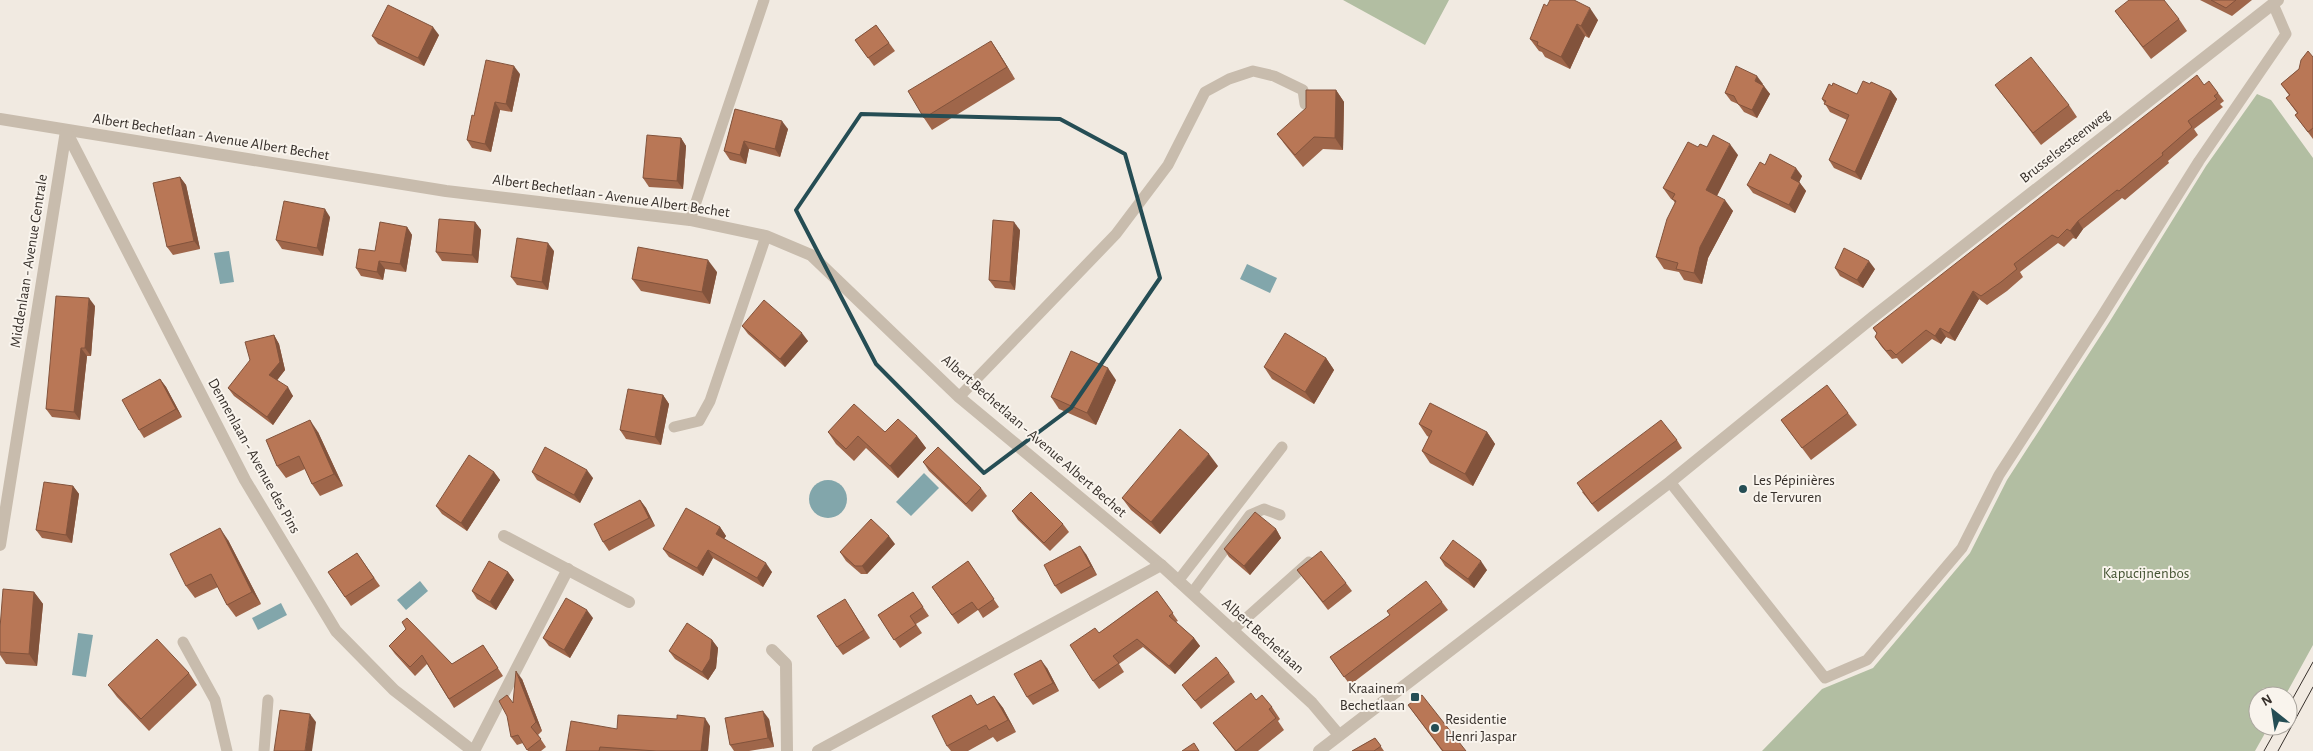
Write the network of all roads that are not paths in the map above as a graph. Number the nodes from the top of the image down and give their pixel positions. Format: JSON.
{"nodes":[{"id":1,"x":764,"y":0,"type":"edge"},
{"id":2,"x":2275,"y":2,"type":"edge"},
{"id":3,"x":1305,"y":104,"type":"edge"},
{"id":4,"x":0,"y":119,"type":"edge"},
{"id":5,"x":66,"y":131,"type":"junction"},
{"id":6,"x":690,"y":220,"type":"junction"},
{"id":7,"x":766,"y":236,"type":"junction"},
{"id":8,"x":959,"y":397,"type":"junction"},
{"id":9,"x":674,"y":426,"type":"dead end"},
{"id":10,"x":1282,"y":447,"type":"dead end"},
{"id":11,"x":1670,"y":482,"type":"junction"},
{"id":12,"x":1280,"y":515,"type":"dead end"},
{"id":13,"x":504,"y":536,"type":"dead end"},
{"id":14,"x":0,"y":546,"type":"edge"},
{"id":15,"x":1314,"y":558,"type":"edge"},
{"id":16,"x":1161,"y":565,"type":"junction"},
{"id":17,"x":568,"y":570,"type":"junction"},
{"id":18,"x":1178,"y":581,"type":"junction"},
{"id":19,"x":1192,"y":593,"type":"junction"},
{"id":20,"x":629,"y":602,"type":"dead end"},
{"id":21,"x":1232,"y":630,"type":"junction"},
{"id":22,"x":183,"y":642,"type":"dead end"},
{"id":23,"x":772,"y":650,"type":"dead end"},
{"id":24,"x":268,"y":700,"type":"dead end"},
{"id":25,"x":1339,"y":735,"type":"junction"},
{"id":26,"x":227,"y":751,"type":"edge"},
{"id":27,"x":264,"y":751,"type":"edge"},
{"id":28,"x":474,"y":751,"type":"edge"},
{"id":29,"x":788,"y":751,"type":"edge"},
{"id":30,"x":818,"y":751,"type":"edge"},
{"id":31,"x":1319,"y":751,"type":"edge"}],
"edges":[{"from":1,"to":6,"type":"lane"},
{"from":2,"to":11,"type":"street","name":"Brusselsesteenweg"},
{"from":2,"to":11,"type":"lane"},
{"from":3,"to":8,"type":"lane"},
{"from":4,"to":5,"type":"street","name":"Albert Bechetlaan - Avenue Albert Bechet"},
{"from":5,"to":6,"type":"street","name":"Albert Bechetlaan - Avenue Albert Bechet"},
{"from":5,"to":14,"type":"street","name":"Middenlaan - Avenue Centrale"},
{"from":5,"to":28,"type":"street","name":"Dennenlaan - Avenue des Pins"},
{"from":6,"to":7,"type":"street","name":"Albert Bechetlaan - Avenue Albert Bechet"},
{"from":7,"to":8,"type":"street","name":"Albert Bechetlaan - Avenue Albert Bechet"},
{"from":7,"to":9,"type":"lane"},
{"from":8,"to":16,"type":"street","name":"Albert Bechetlaan - Avenue Albert Bechet"},
{"from":10,"to":18,"type":"lane"},
{"from":11,"to":25,"type":"street","name":"Brusselsesteenweg"},
{"from":12,"to":19,"type":"lane"},
{"from":13,"to":17,"type":"street"},
{"from":15,"to":21,"type":"lane"},
{"from":16,"to":18,"type":"street","name":"Albert Bechetlaan"},
{"from":16,"to":30,"type":"street"},
{"from":17,"to":20,"type":"street"},
{"from":17,"to":28,"type":"street"},
{"from":18,"to":19,"type":"street","name":"Albert Bechetlaan"},
{"from":19,"to":21,"type":"street","name":"Albert Bechetlaan"},
{"from":21,"to":25,"type":"street","name":"Albert Bechetlaan"},
{"from":22,"to":26,"type":"lane"},
{"from":23,"to":29,"type":"street"},
{"from":24,"to":27,"type":"lane"},
{"from":25,"to":31,"type":"street","name":"Brusselsesteenweg"}]}
